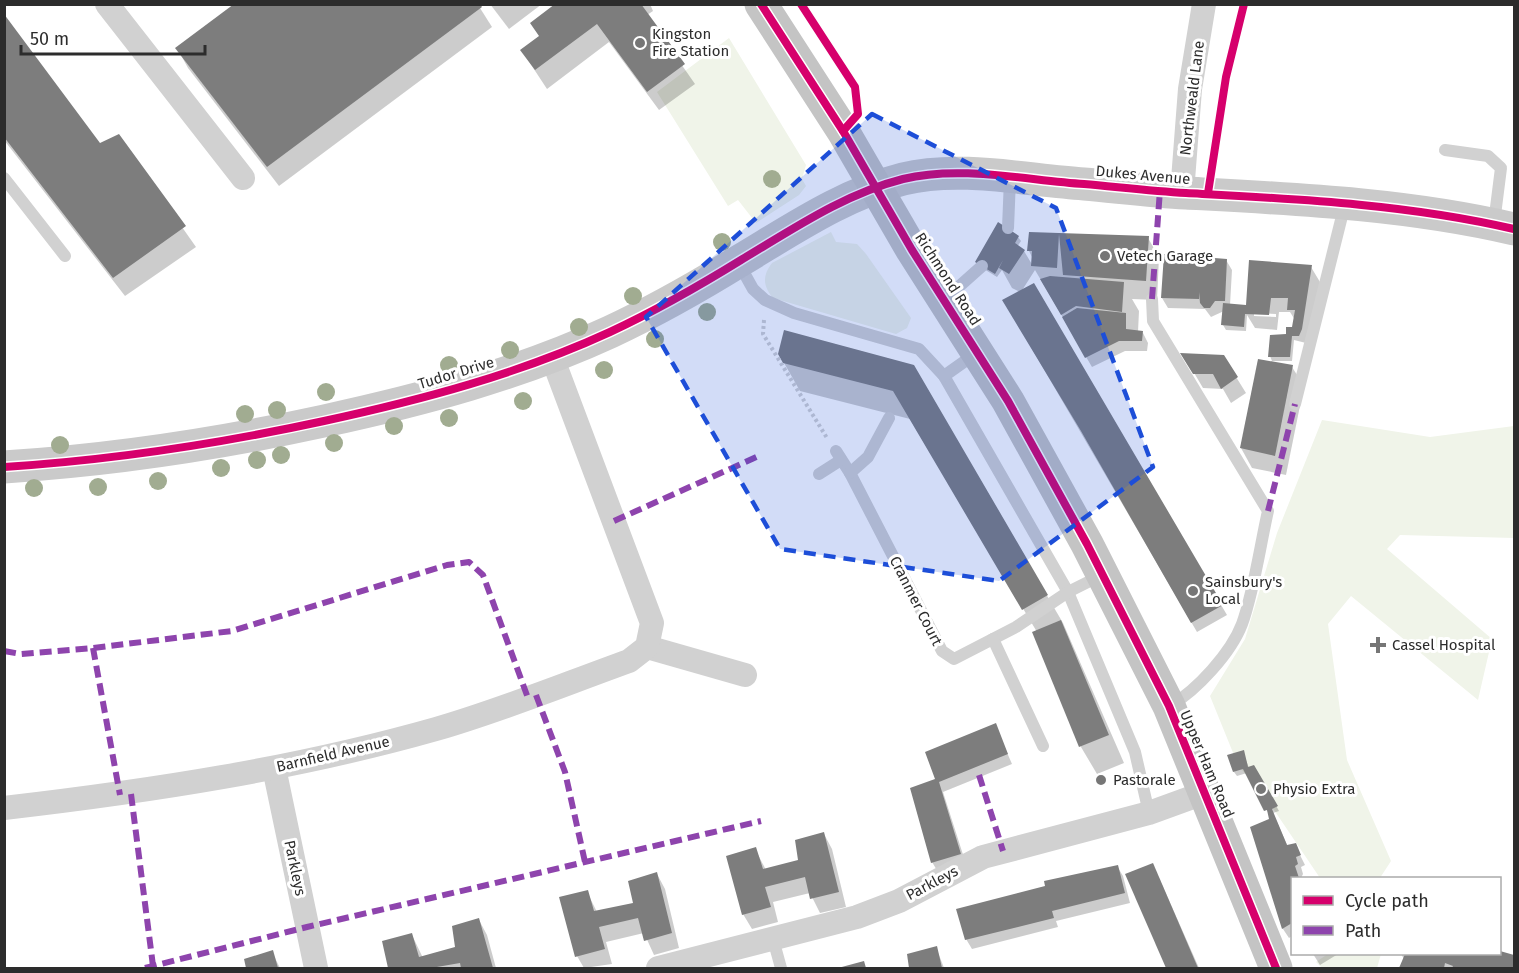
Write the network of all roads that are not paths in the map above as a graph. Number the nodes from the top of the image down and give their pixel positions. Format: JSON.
{"nodes":[{"id":1,"x":107,"y":4,"type":"edge"},
{"id":2,"x":761,"y":4,"type":"edge"},
{"id":3,"x":1204,"y":4,"type":"edge"},
{"id":4,"x":1445,"y":150,"type":"dead end"},
{"id":5,"x":4,"y":178,"type":"edge"},
{"id":6,"x":243,"y":178,"type":"dead end"},
{"id":7,"x":1010,"y":178,"type":"junction"},
{"id":8,"x":878,"y":188,"type":"junction"},
{"id":9,"x":1182,"y":193,"type":"junction"},
{"id":10,"x":1345,"y":203,"type":"junction"},
{"id":11,"x":1504,"y":227,"type":"edge"},
{"id":12,"x":1008,"y":228,"type":"dead end"},
{"id":13,"x":65,"y":256,"type":"dead end"},
{"id":14,"x":738,"y":262,"type":"junction"},
{"id":15,"x":982,"y":266,"type":"dead end"},
{"id":16,"x":1152,"y":298,"type":"dead end"},
{"id":17,"x":945,"y":300,"type":"junction"},
{"id":18,"x":979,"y":352,"type":"junction"},
{"id":19,"x":552,"y":357,"type":"junction"},
{"id":20,"x":944,"y":375,"type":"junction"},
{"id":21,"x":1295,"y":404,"type":"dead end"},
{"id":22,"x":889,"y":418,"type":"dead end"},
{"id":23,"x":4,"y":467,"type":"edge"},
{"id":24,"x":850,"y":473,"type":"junction"},
{"id":25,"x":819,"y":474,"type":"dead end"},
{"id":26,"x":1103,"y":574,"type":"junction"},
{"id":27,"x":1068,"y":592,"type":"junction"},
{"id":28,"x":993,"y":639,"type":"junction"},
{"id":29,"x":647,"y":647,"type":"junction"},
{"id":30,"x":745,"y":675,"type":"dead end"},
{"id":31,"x":1168,"y":706,"type":"junction"},
{"id":32,"x":1043,"y":746,"type":"dead end"},
{"id":33,"x":274,"y":768,"type":"junction"},
{"id":34,"x":1204,"y":793,"type":"junction"},
{"id":35,"x":4,"y":808,"type":"edge"},
{"id":36,"x":1149,"y":813,"type":"junction"},
{"id":37,"x":773,"y":939,"type":"junction"},
{"id":38,"x":316,"y":969,"type":"edge"},
{"id":39,"x":658,"y":969,"type":"edge"},
{"id":40,"x":781,"y":969,"type":"edge"},
{"id":41,"x":1276,"y":969,"type":"edge"}],
"edges":[{"from":1,"to":6,"type":"street"},
{"from":2,"to":8,"type":"main road","name":"Richmond Road"},
{"from":3,"to":9,"type":"street","name":"Northweald Lane"},
{"from":4,"to":11,"type":"lane"},
{"from":5,"to":13,"type":"lane"},
{"from":7,"to":8,"type":"street","name":"Dukes Avenue"},
{"from":7,"to":9,"type":"street","name":"Dukes Avenue"},
{"from":7,"to":12,"type":"lane"},
{"from":8,"to":14,"type":"street","name":"Tudor Drive"},
{"from":8,"to":17,"type":"main road","name":"Richmond Road"},
{"from":9,"to":10,"type":"street","name":"Dukes Avenue"},
{"from":10,"to":11,"type":"street","name":"Dukes Avenue"},
{"from":10,"to":21,"type":"lane"},
{"from":14,"to":19,"type":"street","name":"Tudor Drive"},
{"from":14,"to":20,"type":"lane"},
{"from":15,"to":17,"type":"lane"},
{"from":16,"to":31,"type":"lane"},
{"from":17,"to":18,"type":"main road","name":"Richmond Road"},
{"from":18,"to":20,"type":"lane"},
{"from":18,"to":26,"type":"main road","name":"Richmond Road"},
{"from":19,"to":23,"type":"street","name":"Tudor Drive"},
{"from":19,"to":29,"type":"street"},
{"from":20,"to":27,"type":"lane"},
{"from":22,"to":24,"type":"lane"},
{"from":24,"to":25,"type":"lane","name":"Cranmer Court"},
{"from":24,"to":28,"type":"lane","name":"Cranmer Court"},
{"from":26,"to":27,"type":"lane","name":"Cranmer Court"},
{"from":26,"to":31,"type":"main road","name":"Upper Ham Road"},
{"from":27,"to":28,"type":"lane","name":"Cranmer Court"},
{"from":27,"to":36,"type":"lane"},
{"from":28,"to":32,"type":"lane"},
{"from":29,"to":30,"type":"street"},
{"from":29,"to":33,"type":"street","name":"Barnfield Avenue"},
{"from":31,"to":34,"type":"main road","name":"Upper Ham Road"},
{"from":33,"to":35,"type":"street","name":"Barnfield Avenue"},
{"from":33,"to":38,"type":"street","name":"Parkleys"},
{"from":34,"to":36,"type":"street","name":"Parkleys"},
{"from":34,"to":41,"type":"main road","name":"Upper Ham Road"},
{"from":36,"to":37,"type":"street","name":"Parkleys"},
{"from":37,"to":39,"type":"street","name":"Parkleys"},
{"from":37,"to":40,"type":"lane"}]}
